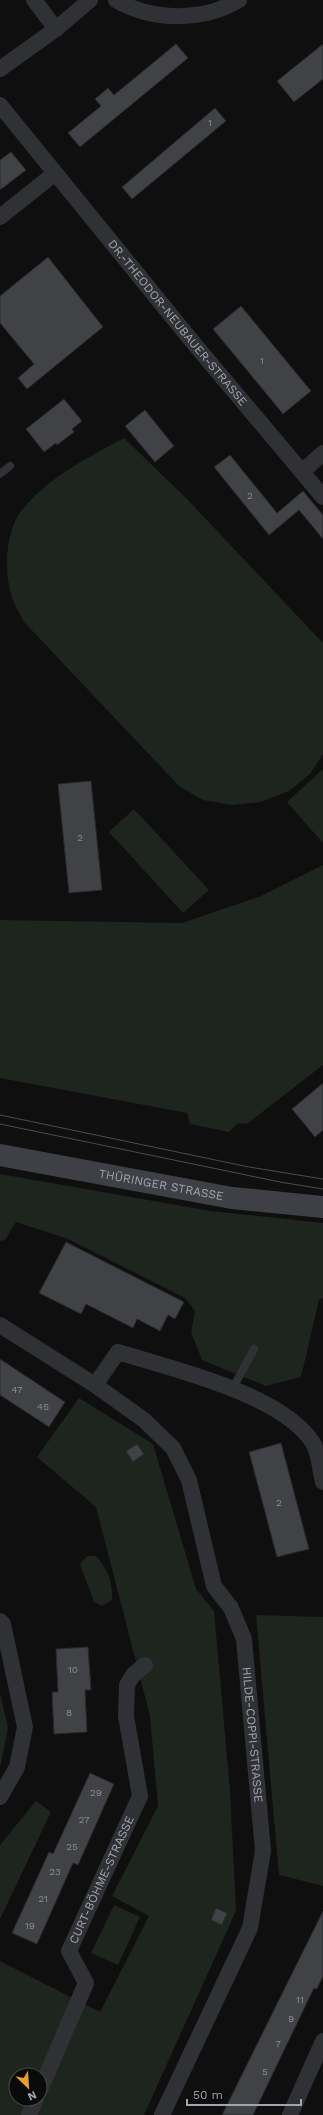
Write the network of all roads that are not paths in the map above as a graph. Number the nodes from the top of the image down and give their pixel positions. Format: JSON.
{"nodes":[{"id":1,"x":34,"y":0,"type":"edge"},
{"id":2,"x":90,"y":0,"type":"edge"},
{"id":3,"x":116,"y":0,"type":"edge"},
{"id":4,"x":239,"y":0,"type":"edge"},
{"id":5,"x":56,"y":29,"type":"junction"},
{"id":6,"x":0,"y":69,"type":"edge"},
{"id":7,"x":0,"y":105,"type":"edge"},
{"id":8,"x":54,"y":174,"type":"junction"},
{"id":9,"x":0,"y":217,"type":"edge"},
{"id":10,"x":323,"y":453,"type":"edge"},
{"id":11,"x":10,"y":466,"type":"dead end"},
{"id":12,"x":302,"y":472,"type":"junction"},
{"id":13,"x":0,"y":474,"type":"edge"},
{"id":14,"x":323,"y":497,"type":"edge"},
{"id":15,"x":0,"y":1155,"type":"edge"},
{"id":16,"x":323,"y":1207,"type":"edge"},
{"id":17,"x":0,"y":1325,"type":"edge"},
{"id":18,"x":254,"y":1349,"type":"dead end"},
{"id":19,"x":95,"y":1385,"type":"junction"},
{"id":20,"x":233,"y":1388,"type":"junction"},
{"id":21,"x":323,"y":1482,"type":"edge"},
{"id":22,"x":0,"y":1621,"type":"edge"},
{"id":23,"x":145,"y":1665,"type":"dead end"},
{"id":24,"x":0,"y":1797,"type":"edge"},
{"id":25,"x":323,"y":2041,"type":"edge"},
{"id":26,"x":48,"y":2071,"type":"edge"},
{"id":27,"x":162,"y":2115,"type":"edge"},
{"id":28,"x":290,"y":2115,"type":"edge"}],
"edges":[{"from":1,"to":5,"type":"street"},
{"from":2,"to":5,"type":"street"},
{"from":3,"to":4,"type":"street"},
{"from":5,"to":6,"type":"street"},
{"from":7,"to":8,"type":"street","name":"DR.-THEODOR-NEUBAUER-STRASSE"},
{"from":8,"to":9,"type":"street"},
{"from":8,"to":12,"type":"street","name":"DR.-THEODOR-NEUBAUER-STRASSE"},
{"from":10,"to":12,"type":"street"},
{"from":11,"to":13,"type":"lane"},
{"from":12,"to":14,"type":"street","name":"DR.-THEODOR-NEUBAUER-STRASSE"},
{"from":15,"to":16,"type":"main road","name":"THÜRINGER STRASSE"},
{"from":17,"to":19,"type":"street","name":"HILDE-COPPI-STRASSE"},
{"from":18,"to":20,"type":"lane"},
{"from":19,"to":20,"type":"street"},
{"from":19,"to":27,"type":"street","name":"HILDE-COPPI-STRASSE"},
{"from":20,"to":21,"type":"street"},
{"from":22,"to":24,"type":"street"},
{"from":23,"to":26,"type":"street","name":"CURT-BÖHME-STRASSE"},
{"from":25,"to":28,"type":"street"}]}
